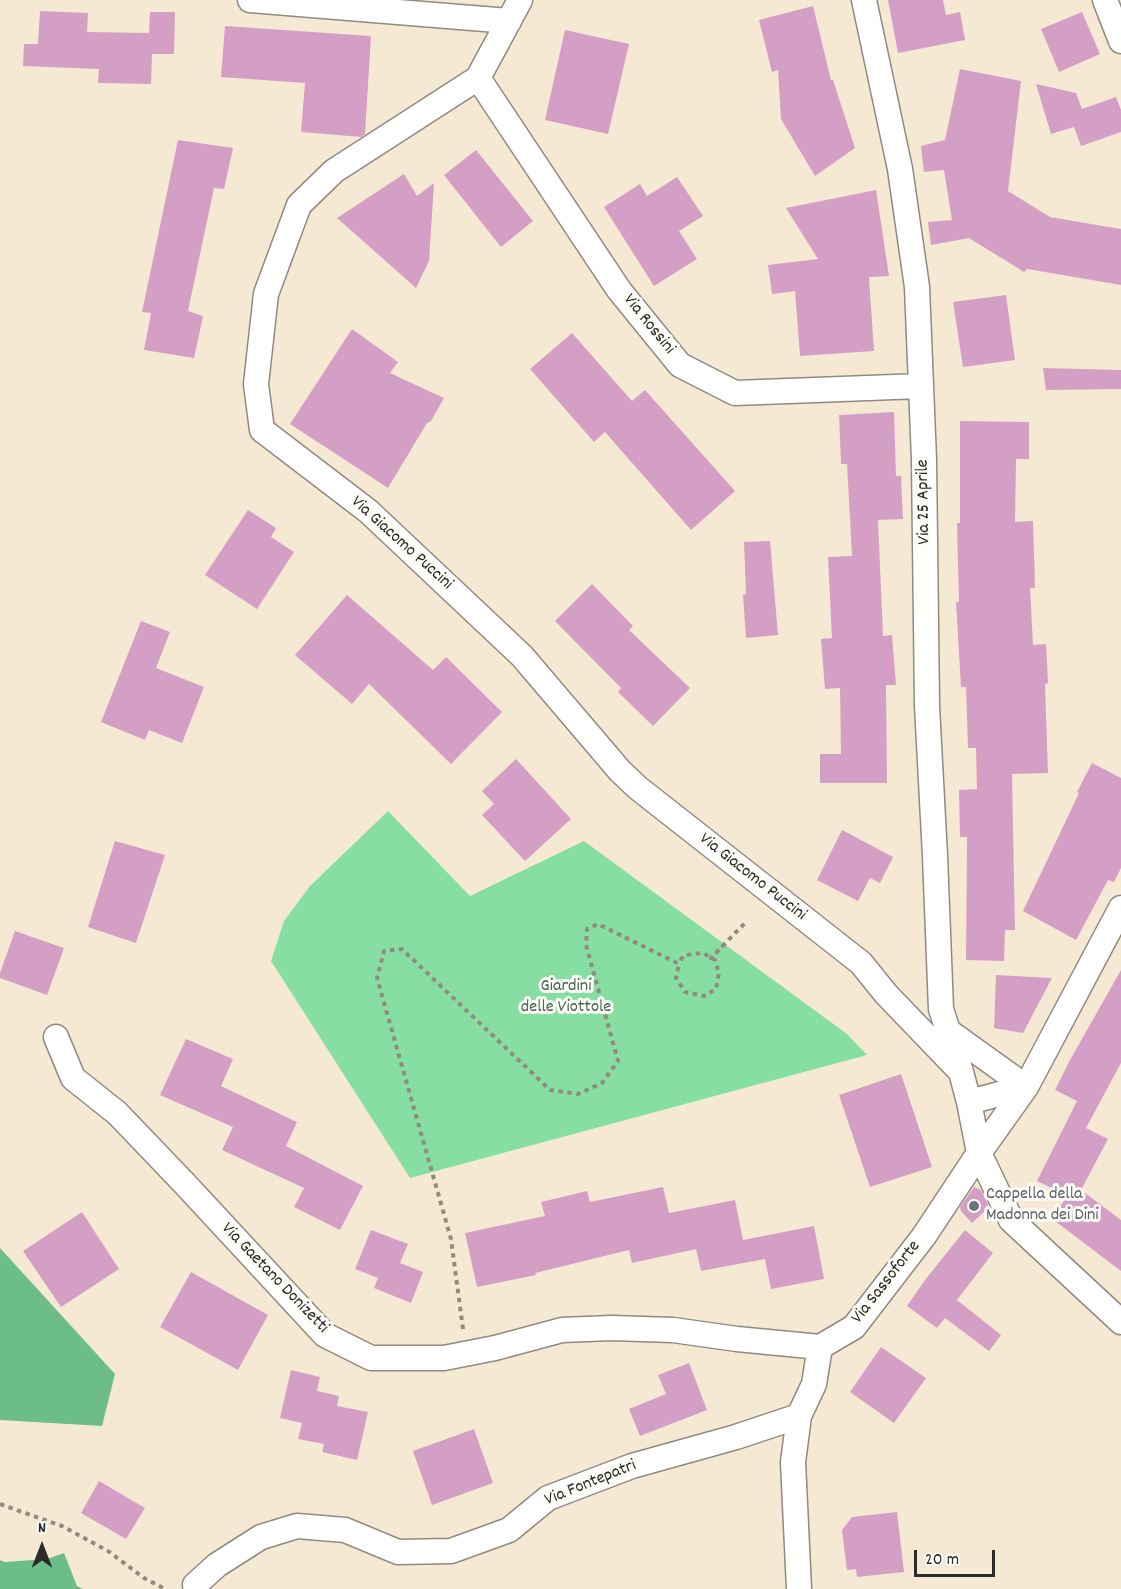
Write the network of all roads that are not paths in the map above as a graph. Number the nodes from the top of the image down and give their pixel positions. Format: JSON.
{"nodes":[{"id":1,"x":250,"y":0,"type":"edge"},
{"id":2,"x":864,"y":0,"type":"edge"},
{"id":3,"x":1104,"y":0,"type":"edge"},
{"id":4,"x":514,"y":10,"type":"edge"},
{"id":5,"x":1121,"y":42,"type":"edge"},
{"id":6,"x":478,"y":78,"type":"junction"},
{"id":7,"x":921,"y":386,"type":"junction"},
{"id":8,"x":1121,"y":908,"type":"edge"},
{"id":9,"x":886,"y":994,"type":"junction"},
{"id":10,"x":944,"y":1020,"type":"junction"},
{"id":11,"x":56,"y":1037,"type":"dead end"},
{"id":12,"x":961,"y":1072,"type":"junction"},
{"id":13,"x":1026,"y":1087,"type":"junction"},
{"id":14,"x":969,"y":1102,"type":"junction"},
{"id":15,"x":979,"y":1153,"type":"junction"},
{"id":16,"x":1121,"y":1322,"type":"edge"},
{"id":17,"x":820,"y":1347,"type":"junction"},
{"id":18,"x":799,"y":1416,"type":"junction"},
{"id":19,"x":195,"y":1585,"type":"dead end"},
{"id":20,"x":799,"y":1589,"type":"edge"}],
"edges":[{"from":1,"to":4,"type":"street"},
{"from":2,"to":7,"type":"street","name":"Via 25 Aprile"},
{"from":3,"to":5,"type":"street"},
{"from":4,"to":6,"type":"street","name":"Via Giacomo Puccini"},
{"from":6,"to":7,"type":"street","name":"Via Rossini"},
{"from":6,"to":9,"type":"street","name":"Via Giacomo Puccini"},
{"from":7,"to":10,"type":"street","name":"Via 25 Aprile"},
{"from":8,"to":13,"type":"street","name":"Via Sassoforte"},
{"from":9,"to":10,"type":"street"},
{"from":9,"to":12,"type":"street","name":"Via Giacomo Puccini"},
{"from":10,"to":12,"type":"street","name":"Via 25 Aprile"},
{"from":10,"to":13,"type":"street"},
{"from":11,"to":17,"type":"street","name":"Via Gaetano Donizetti"},
{"from":12,"to":14,"type":"street","name":"Via 25 Aprile"},
{"from":13,"to":14,"type":"street"},
{"from":13,"to":15,"type":"street","name":"Via Sassoforte"},
{"from":14,"to":15,"type":"street","name":"Via 25 Aprile"},
{"from":15,"to":16,"type":"street","name":"Via 25 Aprile"},
{"from":15,"to":17,"type":"street","name":"Via Sassoforte"},
{"from":17,"to":18,"type":"street"},
{"from":18,"to":19,"type":"street","name":"Via Fontepatri"},
{"from":18,"to":20,"type":"street"}]}
